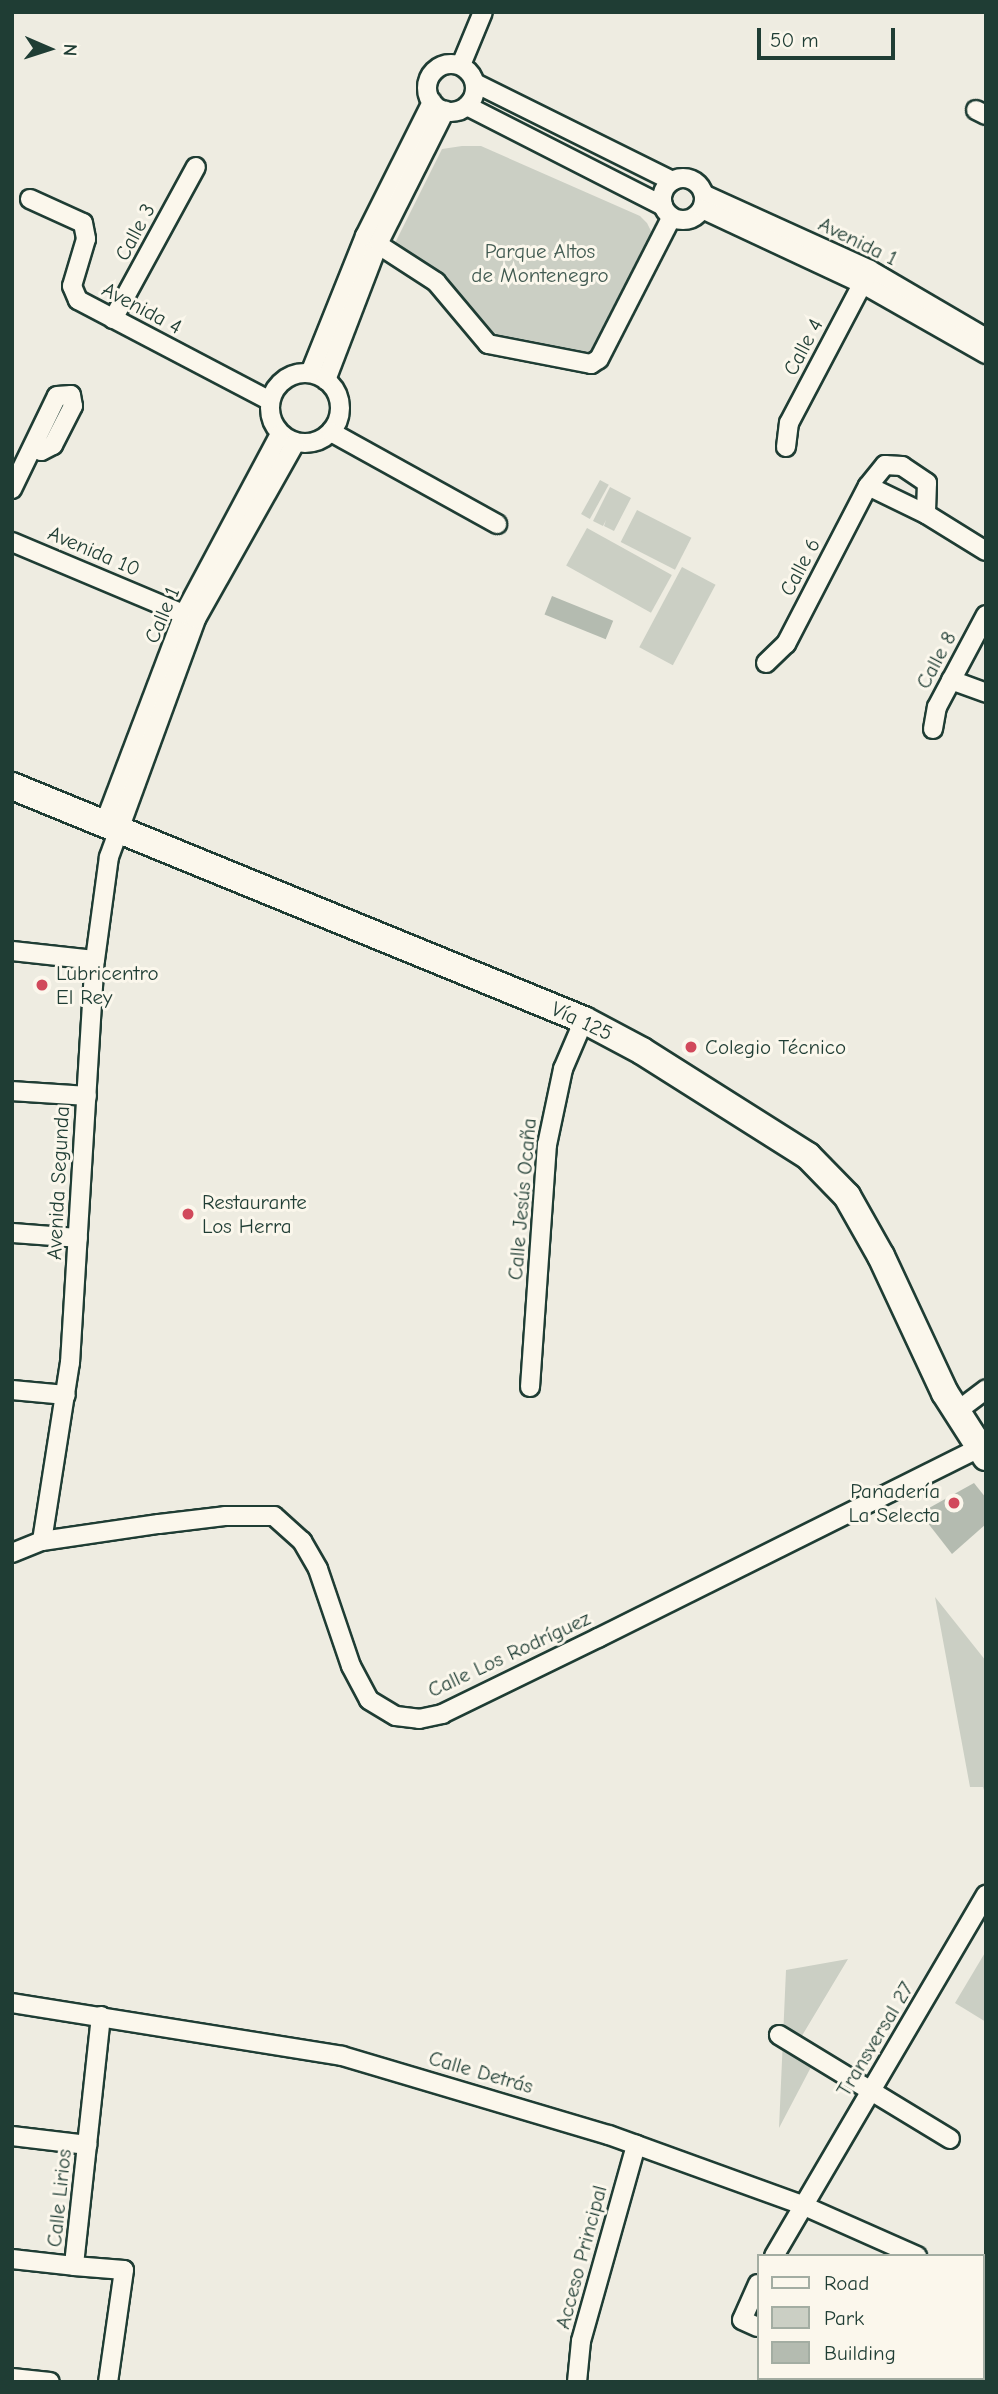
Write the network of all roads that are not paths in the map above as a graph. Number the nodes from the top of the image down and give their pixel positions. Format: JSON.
{"nodes":[{"id":1,"x":482,"y":12,"type":"edge"},
{"id":2,"x":461,"y":65,"type":"junction"},
{"id":3,"x":475,"y":83,"type":"junction"},
{"id":4,"x":467,"y":106,"type":"junction"},
{"id":5,"x":438,"y":107,"type":"junction"},
{"id":6,"x":196,"y":167,"type":"dead end"},
{"id":7,"x":672,"y":181,"type":"junction"},
{"id":8,"x":30,"y":199,"type":"dead end"},
{"id":9,"x":704,"y":202,"type":"junction"},
{"id":10,"x":667,"y":212,"type":"junction"},
{"id":11,"x":372,"y":239,"type":"junction"},
{"id":12,"x":866,"y":277,"type":"junction"},
{"id":13,"x":113,"y":319,"type":"junction"},
{"id":14,"x":986,"y":338,"type":"edge"},
{"id":15,"x":986,"y":354,"type":"edge"},
{"id":16,"x":318,"y":377,"type":"junction"},
{"id":17,"x":270,"y":401,"type":"junction"},
{"id":18,"x":331,"y":432,"type":"junction"},
{"id":19,"x":287,"y":438,"type":"junction"},
{"id":20,"x":786,"y":447,"type":"dead end"},
{"id":21,"x":32,"y":448,"type":"dead end"},
{"id":22,"x":868,"y":486,"type":"junction"},
{"id":23,"x":12,"y":489,"type":"edge"},
{"id":24,"x":926,"y":514,"type":"junction"},
{"id":25,"x":497,"y":524,"type":"dead end"},
{"id":26,"x":12,"y":542,"type":"edge"},
{"id":27,"x":986,"y":551,"type":"edge"},
{"id":28,"x":986,"y":615,"type":"edge"},
{"id":29,"x":190,"y":616,"type":"junction"},
{"id":30,"x":766,"y":663,"type":"dead end"},
{"id":31,"x":951,"y":680,"type":"junction"},
{"id":32,"x":986,"y":693,"type":"edge"},
{"id":33,"x":933,"y":729,"type":"dead end"},
{"id":34,"x":12,"y":786,"type":"edge"},
{"id":35,"x":111,"y":825,"type":"junction"},
{"id":36,"x":12,"y":951,"type":"edge"},
{"id":37,"x":95,"y":960,"type":"junction"},
{"id":38,"x":584,"y":1020,"type":"junction"},
{"id":39,"x":12,"y":1091,"type":"edge"},
{"id":40,"x":87,"y":1096,"type":"junction"},
{"id":41,"x":12,"y":1233,"type":"edge"},
{"id":42,"x":78,"y":1238,"type":"junction"},
{"id":43,"x":530,"y":1387,"type":"dead end"},
{"id":44,"x":986,"y":1389,"type":"edge"},
{"id":45,"x":12,"y":1390,"type":"edge"},
{"id":46,"x":66,"y":1395,"type":"junction"},
{"id":47,"x":956,"y":1412,"type":"junction"},
{"id":48,"x":982,"y":1452,"type":"edge"},
{"id":49,"x":42,"y":1541,"type":"junction"},
{"id":50,"x":12,"y":1553,"type":"edge"},
{"id":51,"x":986,"y":1895,"type":"edge"},
{"id":52,"x":12,"y":2003,"type":"edge"},
{"id":53,"x":101,"y":2016,"type":"junction"},
{"id":54,"x":779,"y":2035,"type":"dead end"},
{"id":55,"x":871,"y":2089,"type":"junction"},
{"id":56,"x":12,"y":2136,"type":"edge"},
{"id":57,"x":950,"y":2139,"type":"dead end"},
{"id":58,"x":87,"y":2145,"type":"junction"},
{"id":59,"x":636,"y":2145,"type":"junction"},
{"id":60,"x":802,"y":2205,"type":"junction"},
{"id":61,"x":775,"y":2254,"type":"edge"},
{"id":62,"x":912,"y":2254,"type":"edge"},
{"id":63,"x":12,"y":2259,"type":"edge"},
{"id":64,"x":74,"y":2266,"type":"junction"},
{"id":65,"x":757,"y":2289,"type":"edge"},
{"id":66,"x":750,"y":2323,"type":"edge"},
{"id":67,"x":12,"y":2378,"type":"edge"},
{"id":68,"x":50,"y":2382,"type":"edge"},
{"id":69,"x":108,"y":2382,"type":"edge"},
{"id":70,"x":577,"y":2382,"type":"edge"}],
"edges":[{"from":1,"to":2,"type":"street"},
{"from":2,"to":3,"type":"street"},
{"from":2,"to":5,"type":"street"},
{"from":3,"to":4,"type":"street"},
{"from":3,"to":7,"type":"street"},
{"from":4,"to":5,"type":"street"},
{"from":4,"to":10,"type":"street"},
{"from":5,"to":11,"type":"street"},
{"from":6,"to":13,"type":"street","name":"Calle 3"},
{"from":7,"to":9,"type":"street"},
{"from":7,"to":10,"type":"street"},
{"from":8,"to":13,"type":"street","name":"Avenida 4"},
{"from":9,"to":10,"type":"street"},
{"from":9,"to":12,"type":"street","name":"Avenida 1"},
{"from":10,"to":11,"type":"street"},
{"from":11,"to":16,"type":"street"},
{"from":12,"to":14,"type":"street","name":"Avenida 1"},
{"from":12,"to":15,"type":"street"},
{"from":12,"to":20,"type":"street","name":"Calle 4"},
{"from":13,"to":17,"type":"street","name":"Avenida 4"},
{"from":16,"to":17,"type":"street"},
{"from":16,"to":18,"type":"street"},
{"from":17,"to":19,"type":"street"},
{"from":18,"to":19,"type":"street"},
{"from":18,"to":25,"type":"street"},
{"from":19,"to":29,"type":"street","name":"Calle 1"},
{"from":21,"to":23,"type":"street"},
{"from":22,"to":24,"type":"street"},
{"from":22,"to":24,"type":"street"},
{"from":22,"to":30,"type":"street","name":"Calle 6"},
{"from":24,"to":27,"type":"street"},
{"from":26,"to":29,"type":"street","name":"Avenida 10"},
{"from":28,"to":31,"type":"street","name":"Calle 8"},
{"from":29,"to":35,"type":"street","name":"Calle 1"},
{"from":31,"to":32,"type":"street"},
{"from":31,"to":33,"type":"street","name":"Calle 8"},
{"from":34,"to":35,"type":"main road","name":"Vía 125"},
{"from":35,"to":37,"type":"street","name":"Avenida Segunda"},
{"from":35,"to":38,"type":"main road","name":"Vía 125"},
{"from":36,"to":37,"type":"street"},
{"from":37,"to":40,"type":"street","name":"Avenida Segunda"},
{"from":38,"to":43,"type":"street","name":"Calle Jesús Ocaña"},
{"from":38,"to":47,"type":"main road","name":"Vía 125"},
{"from":39,"to":40,"type":"street"},
{"from":40,"to":42,"type":"street","name":"Avenida Segunda"},
{"from":41,"to":42,"type":"street"},
{"from":42,"to":46,"type":"street","name":"Avenida Segunda"},
{"from":44,"to":47,"type":"street"},
{"from":45,"to":46,"type":"street"},
{"from":46,"to":49,"type":"street","name":"Avenida Segunda"},
{"from":47,"to":48,"type":"main road","name":"Vía 125"},
{"from":48,"to":49,"type":"street","name":"Calle Los Rodríguez"},
{"from":49,"to":50,"type":"street","name":"Calle Los Rodríguez"},
{"from":51,"to":55,"type":"street","name":"Transversal 27"},
{"from":52,"to":53,"type":"street","name":"Calle Detrás"},
{"from":53,"to":58,"type":"street","name":"Calle Lirios"},
{"from":53,"to":59,"type":"street","name":"Calle Detrás"},
{"from":54,"to":55,"type":"street"},
{"from":55,"to":57,"type":"street"},
{"from":55,"to":60,"type":"street","name":"Transversal 27"},
{"from":56,"to":58,"type":"street"},
{"from":58,"to":64,"type":"street","name":"Calle Lirios"},
{"from":59,"to":60,"type":"street","name":"Calle Detrás"},
{"from":59,"to":70,"type":"street","name":"Acceso Principal"},
{"from":60,"to":61,"type":"street","name":"Transversal 27"},
{"from":60,"to":62,"type":"street","name":"Calle Detrás"},
{"from":63,"to":64,"type":"street"},
{"from":64,"to":69,"type":"street","name":"Calle Lirios"},
{"from":65,"to":66,"type":"street"},
{"from":67,"to":68,"type":"street"}]}
